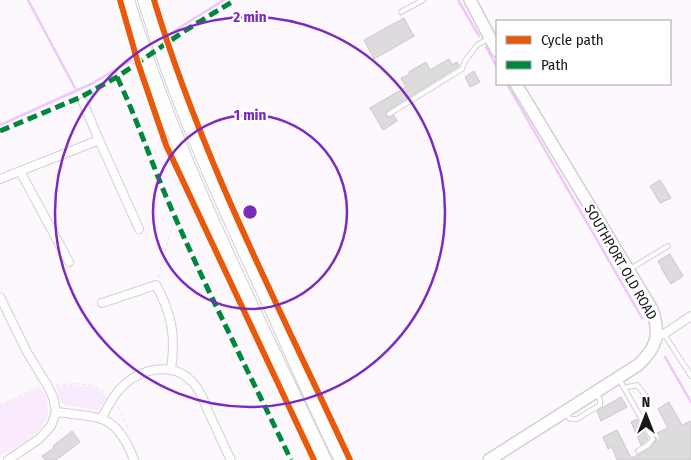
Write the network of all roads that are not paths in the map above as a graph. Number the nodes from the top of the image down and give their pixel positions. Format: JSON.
{"nodes":[{"id":1,"x":127,"y":0,"type":"edge"},
{"id":2,"x":145,"y":0,"type":"edge"},
{"id":3,"x":423,"y":0,"type":"edge"},
{"id":4,"x":470,"y":0,"type":"edge"},
{"id":5,"x":401,"y":12,"type":"dead end"},
{"id":6,"x":490,"y":38,"type":"junction"},
{"id":7,"x":496,"y":49,"type":"edge"},
{"id":8,"x":517,"y":85,"type":"edge"},
{"id":9,"x":83,"y":102,"type":"dead end"},
{"id":10,"x":389,"y":114,"type":"dead end"},
{"id":11,"x":99,"y":140,"type":"junction"},
{"id":12,"x":20,"y":171,"type":"junction"},
{"id":13,"x":0,"y":179,"type":"edge"},
{"id":14,"x":139,"y":229,"type":"dead end"},
{"id":15,"x":668,"y":246,"type":"dead end"},
{"id":16,"x":69,"y":262,"type":"dead end"},
{"id":17,"x":628,"y":271,"type":"junction"},
{"id":18,"x":0,"y":297,"type":"edge"},
{"id":19,"x":102,"y":303,"type":"dead end"},
{"id":20,"x":691,"y":316,"type":"edge"},
{"id":21,"x":661,"y":335,"type":"junction"},
{"id":22,"x":171,"y":370,"type":"junction"},
{"id":23,"x":691,"y":376,"type":"edge"},
{"id":24,"x":621,"y":383,"type":"junction"},
{"id":25,"x":645,"y":395,"type":"dead end"},
{"id":26,"x":56,"y":412,"type":"junction"},
{"id":27,"x":102,"y":418,"type":"junction"},
{"id":28,"x":638,"y":451,"type":"dead end"},
{"id":29,"x":8,"y":460,"type":"edge"},
{"id":30,"x":134,"y":460,"type":"edge"},
{"id":31,"x":231,"y":460,"type":"edge"},
{"id":32,"x":324,"y":460,"type":"edge"},
{"id":33,"x":342,"y":460,"type":"edge"},
{"id":34,"x":489,"y":460,"type":"edge"}],
"edges":[{"from":1,"to":32,"type":"highway"},
{"from":2,"to":33,"type":"highway"},
{"from":3,"to":5,"type":"lane"},
{"from":4,"to":6,"type":"street"},
{"from":6,"to":7,"type":"street"},
{"from":6,"to":10,"type":"lane"},
{"from":8,"to":17,"type":"street","name":"SOUTHPORT OLD ROAD"},
{"from":9,"to":11,"type":"street"},
{"from":11,"to":12,"type":"street"},
{"from":11,"to":14,"type":"street"},
{"from":12,"to":13,"type":"street"},
{"from":12,"to":16,"type":"street"},
{"from":15,"to":17,"type":"lane"},
{"from":17,"to":21,"type":"street","name":"SOUTHPORT OLD ROAD"},
{"from":18,"to":26,"type":"street"},
{"from":19,"to":22,"type":"street"},
{"from":20,"to":21,"type":"street"},
{"from":21,"to":23,"type":"lane"},
{"from":21,"to":24,"type":"street","name":"SOUTHPORT OLD ROAD"},
{"from":22,"to":27,"type":"street"},
{"from":22,"to":31,"type":"street"},
{"from":24,"to":25,"type":"lane"},
{"from":24,"to":28,"type":"lane"},
{"from":24,"to":34,"type":"street","name":"SOUTHPORT OLD ROAD"},
{"from":26,"to":27,"type":"street"},
{"from":26,"to":29,"type":"street"},
{"from":27,"to":30,"type":"street"}]}
